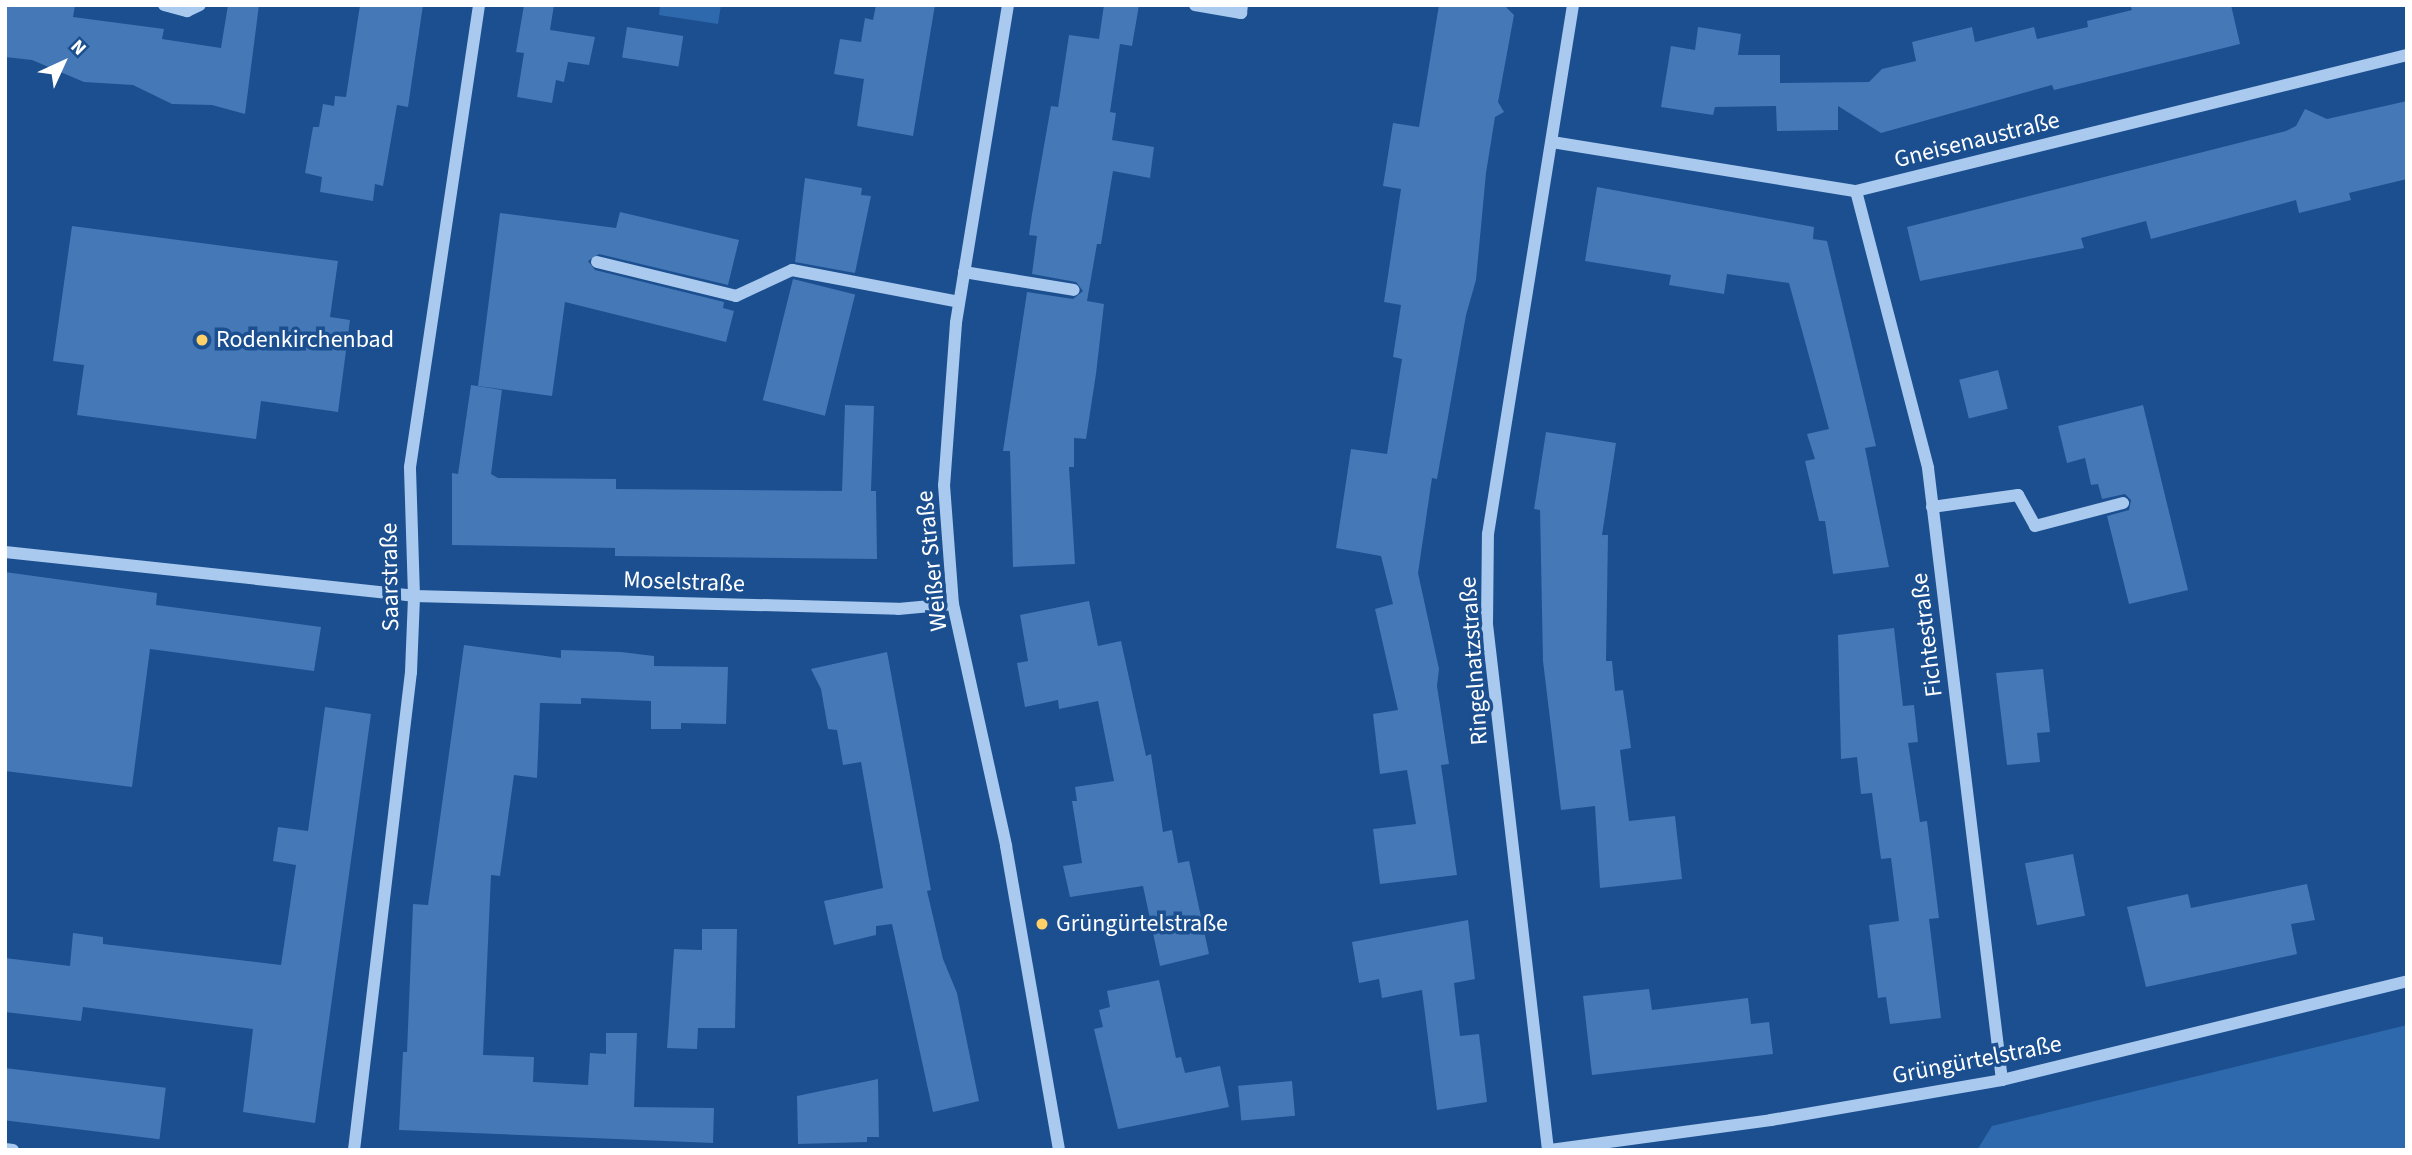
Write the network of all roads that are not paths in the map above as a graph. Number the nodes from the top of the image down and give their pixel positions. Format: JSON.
{"nodes":[{"id":1,"x":164,"y":5,"type":"edge"},
{"id":2,"x":200,"y":5,"type":"edge"},
{"id":3,"x":479,"y":5,"type":"edge"},
{"id":4,"x":1008,"y":5,"type":"edge"},
{"id":5,"x":1195,"y":5,"type":"edge"},
{"id":6,"x":1242,"y":5,"type":"edge"},
{"id":7,"x":1573,"y":5,"type":"edge"},
{"id":8,"x":2407,"y":55,"type":"edge"},
{"id":9,"x":1552,"y":142,"type":"junction"},
{"id":10,"x":1856,"y":191,"type":"junction"},
{"id":11,"x":597,"y":262,"type":"dead end"},
{"id":12,"x":964,"y":272,"type":"junction"},
{"id":13,"x":1074,"y":290,"type":"dead end"},
{"id":14,"x":959,"y":302,"type":"junction"},
{"id":15,"x":2123,"y":503,"type":"dead end"},
{"id":16,"x":1932,"y":507,"type":"junction"},
{"id":17,"x":5,"y":552,"type":"edge"},
{"id":18,"x":414,"y":596,"type":"junction"},
{"id":19,"x":953,"y":604,"type":"junction"},
{"id":20,"x":2407,"y":981,"type":"edge"},
{"id":21,"x":2002,"y":1080,"type":"junction"},
{"id":22,"x":5,"y":1149,"type":"edge"},
{"id":23,"x":13,"y":1150,"type":"edge"},
{"id":24,"x":354,"y":1150,"type":"edge"},
{"id":25,"x":1059,"y":1150,"type":"edge"},
{"id":26,"x":1549,"y":1150,"type":"edge"}],
"edges":[{"from":1,"to":2,"type":"street"},
{"from":3,"to":18,"type":"street","name":"Saarstraße"},
{"from":4,"to":12,"type":"street","name":"Weißer Straße"},
{"from":5,"to":6,"type":"street"},
{"from":7,"to":9,"type":"street","name":"Ringelnatzstraße"},
{"from":8,"to":10,"type":"street","name":"Gneisenaustraße"},
{"from":9,"to":10,"type":"street","name":"Gneisenaustraße"},
{"from":9,"to":26,"type":"street","name":"Ringelnatzstraße"},
{"from":10,"to":16,"type":"street","name":"Fichtestraße"},
{"from":11,"to":14,"type":"street"},
{"from":12,"to":13,"type":"street"},
{"from":12,"to":14,"type":"street","name":"Weißer Straße"},
{"from":14,"to":19,"type":"street","name":"Weißer Straße"},
{"from":15,"to":16,"type":"street"},
{"from":16,"to":21,"type":"street","name":"Fichtestraße"},
{"from":17,"to":18,"type":"street","name":"Moselstraße"},
{"from":18,"to":19,"type":"street","name":"Moselstraße"},
{"from":18,"to":24,"type":"street","name":"Saarstraße"},
{"from":19,"to":25,"type":"street","name":"Weißer Straße"},
{"from":20,"to":21,"type":"street","name":"Grüngürtelstraße"},
{"from":21,"to":26,"type":"street","name":"Grüngürtelstraße"},
{"from":22,"to":23,"type":"street"}]}
